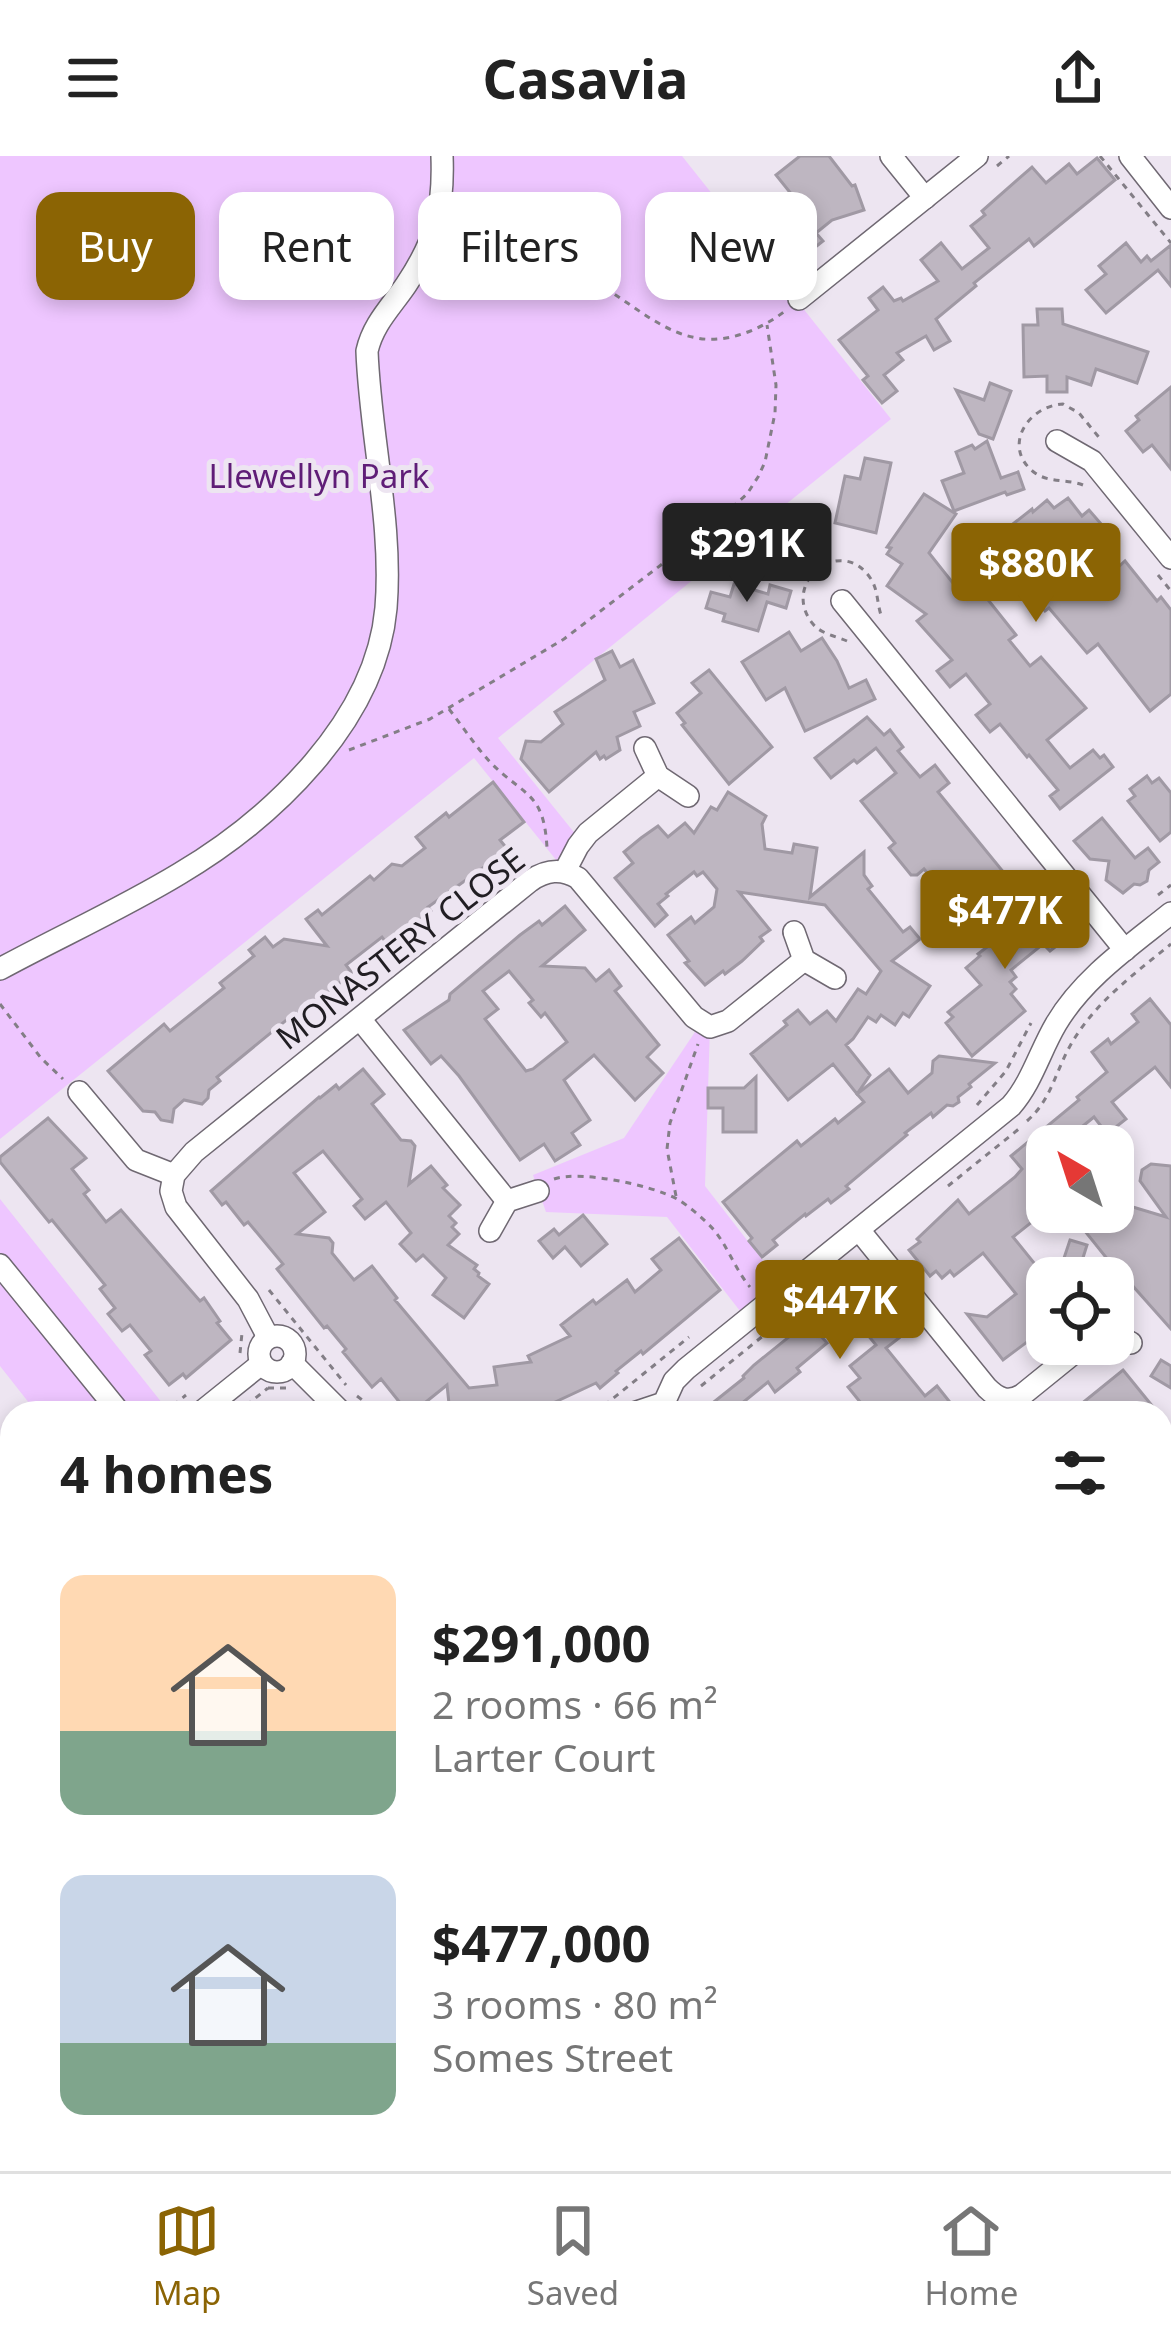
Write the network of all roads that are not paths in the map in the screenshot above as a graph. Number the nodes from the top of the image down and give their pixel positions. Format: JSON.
{"nodes":[{"id":1,"x":442,"y":156,"type":"edge"},
{"id":2,"x":891,"y":156,"type":"edge"},
{"id":3,"x":977,"y":156,"type":"edge"},
{"id":4,"x":1130,"y":156,"type":"edge"},
{"id":5,"x":925,"y":197,"type":"junction"},
{"id":6,"x":1171,"y":208,"type":"edge"},
{"id":7,"x":795,"y":302,"type":"road end"},
{"id":8,"x":1057,"y":442,"type":"dead end"},
{"id":9,"x":1171,"y":558,"type":"edge"},
{"id":10,"x":842,"y":601,"type":"dead end"},
{"id":11,"x":645,"y":748,"type":"dead end"},
{"id":12,"x":658,"y":776,"type":"junction"},
{"id":13,"x":688,"y":796,"type":"dead end"},
{"id":14,"x":566,"y":871,"type":"junction"},
{"id":15,"x":1171,"y":914,"type":"edge"},
{"id":16,"x":794,"y":932,"type":"dead end"},
{"id":17,"x":1125,"y":950,"type":"junction"},
{"id":18,"x":804,"y":960,"type":"junction"},
{"id":19,"x":0,"y":969,"type":"edge"},
{"id":20,"x":836,"y":978,"type":"dead end"},
{"id":21,"x":360,"y":1019,"type":"junction"},
{"id":22,"x":79,"y":1092,"type":"road end"},
{"id":23,"x":174,"y":1175,"type":"junction"},
{"id":24,"x":538,"y":1191,"type":"road end"},
{"id":25,"x":507,"y":1201,"type":"junction"},
{"id":26,"x":859,"y":1230,"type":"junction"},
{"id":27,"x":490,"y":1231,"type":"dead end"},
{"id":28,"x":0,"y":1265,"type":"edge"},
{"id":29,"x":259,"y":1331,"type":"junction"},
{"id":30,"x":292,"y":1363,"type":"junction"},
{"id":31,"x":1059,"y":1365,"type":"edge"},
{"id":32,"x":256,"y":1368,"type":"junction"},
{"id":33,"x":110,"y":1401,"type":"edge"},
{"id":34,"x":215,"y":1401,"type":"edge"},
{"id":35,"x":330,"y":1401,"type":"edge"},
{"id":36,"x":670,"y":1401,"type":"edge"}],
"edges":[{"from":1,"to":19,"type":"street"},
{"from":2,"to":5,"type":"street"},
{"from":3,"to":5,"type":"street"},
{"from":4,"to":6,"type":"street"},
{"from":5,"to":7,"type":"street"},
{"from":8,"to":9,"type":"street"},
{"from":10,"to":17,"type":"street"},
{"from":11,"to":12,"type":"street"},
{"from":12,"to":13,"type":"street"},
{"from":12,"to":14,"type":"street"},
{"from":14,"to":18,"type":"street","name":"MONASTERY CLOSE"},
{"from":14,"to":21,"type":"street","name":"MONASTERY CLOSE"},
{"from":15,"to":17,"type":"street"},
{"from":16,"to":18,"type":"street"},
{"from":17,"to":26,"type":"street"},
{"from":18,"to":20,"type":"street"},
{"from":21,"to":23,"type":"street","name":"MONASTERY CLOSE"},
{"from":21,"to":25,"type":"street"},
{"from":22,"to":23,"type":"street"},
{"from":23,"to":29,"type":"street"},
{"from":24,"to":25,"type":"street"},
{"from":25,"to":27,"type":"street"},
{"from":26,"to":31,"type":"street"},
{"from":26,"to":36,"type":"street"},
{"from":28,"to":33,"type":"street"},
{"from":29,"to":30,"type":"street"},
{"from":29,"to":32,"type":"street"},
{"from":30,"to":32,"type":"street"},
{"from":30,"to":35,"type":"street"},
{"from":32,"to":34,"type":"street"}]}
